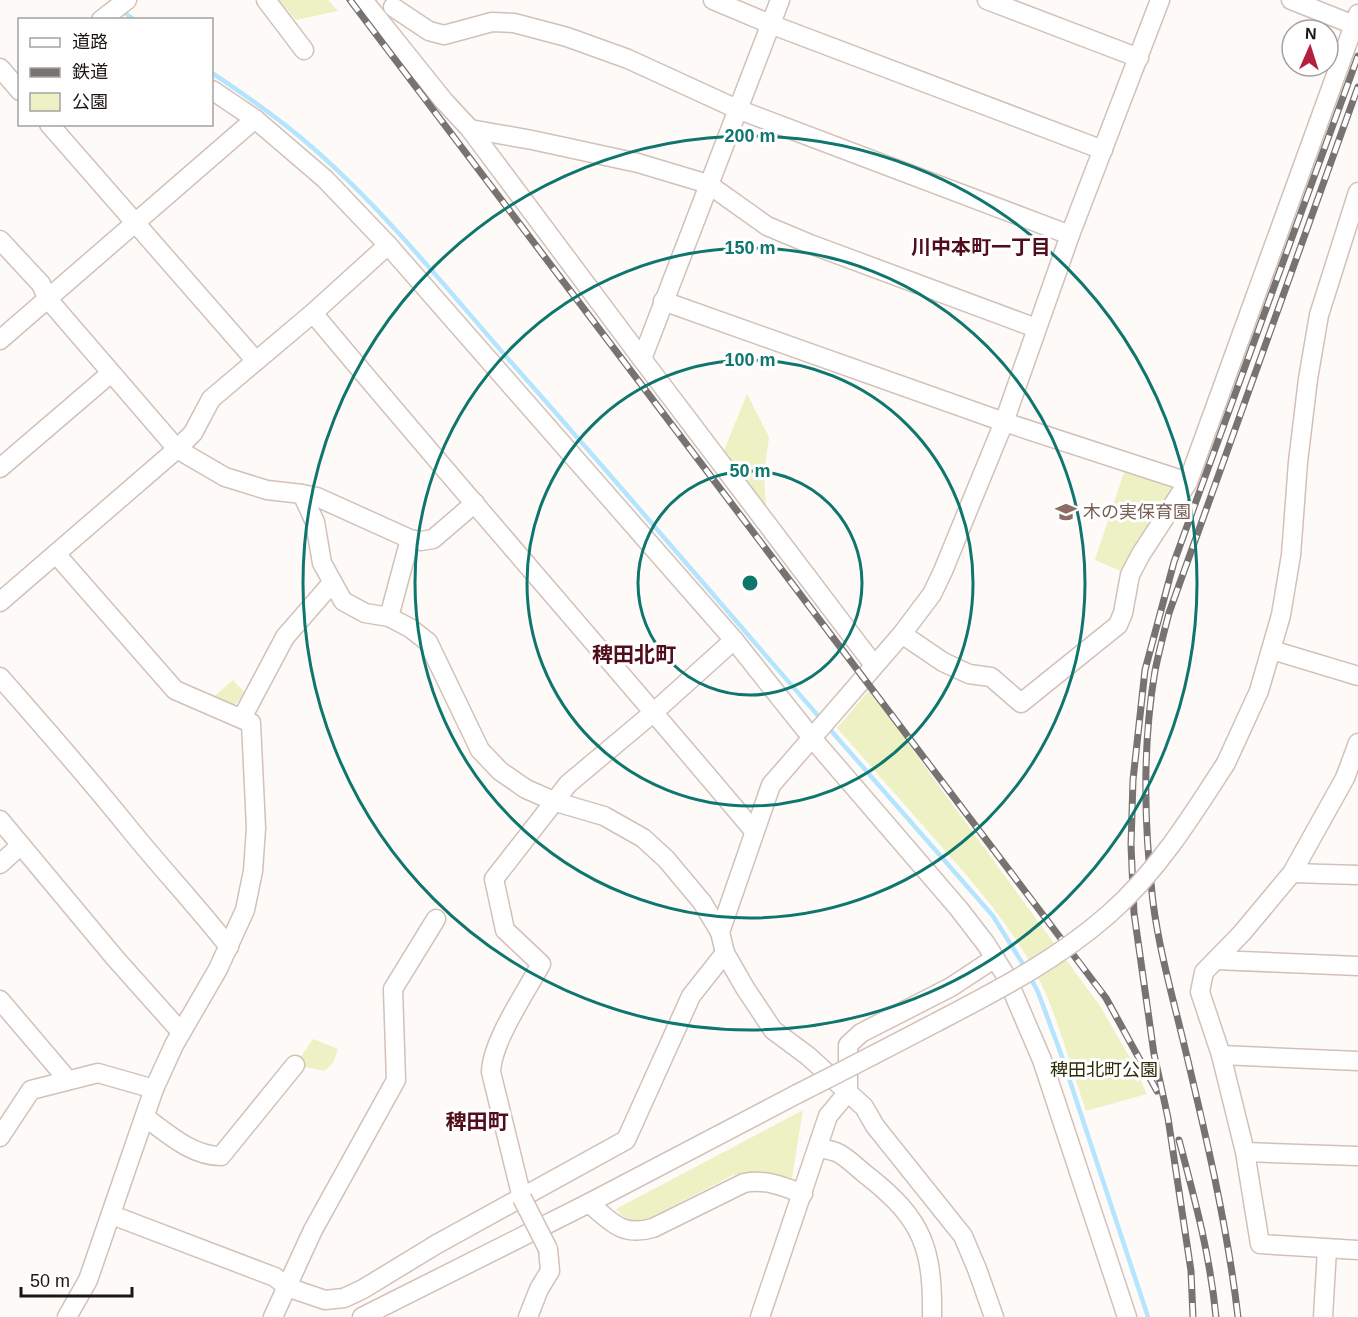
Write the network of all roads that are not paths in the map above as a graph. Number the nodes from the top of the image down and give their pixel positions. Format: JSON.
{"nodes":[{"id":1,"x":266,"y":0,"type":"edge"},
{"id":2,"x":363,"y":0,"type":"edge"},
{"id":3,"x":713,"y":0,"type":"edge"},
{"id":4,"x":780,"y":0,"type":"edge"},
{"id":5,"x":987,"y":0,"type":"edge"},
{"id":6,"x":1160,"y":0,"type":"edge"},
{"id":7,"x":1291,"y":0,"type":"edge"},
{"id":8,"x":126,"y":1,"type":"edge"},
{"id":9,"x":394,"y":3,"type":"edge"},
{"id":10,"x":104,"y":18,"type":"edge"},
{"id":11,"x":1356,"y":20,"type":"edge"},
{"id":12,"x":383,"y":24,"type":"junction"},
{"id":13,"x":770,"y":24,"type":"junction"},
{"id":14,"x":304,"y":50,"type":"dead end"},
{"id":15,"x":1139,"y":58,"type":"junction"},
{"id":16,"x":213,"y":91,"type":"edge"},
{"id":17,"x":737,"y":109,"type":"junction"},
{"id":18,"x":255,"y":119,"type":"junction"},
{"id":19,"x":52,"y":126,"type":"edge"},
{"id":20,"x":471,"y":129,"type":"junction"},
{"id":21,"x":1103,"y":150,"type":"junction"},
{"id":22,"x":708,"y":184,"type":"junction"},
{"id":23,"x":1358,"y":192,"type":"edge"},
{"id":24,"x":135,"y":221,"type":"junction"},
{"id":25,"x":1070,"y":235,"type":"junction"},
{"id":26,"x":0,"y":240,"type":"edge"},
{"id":27,"x":388,"y":245,"type":"junction"},
{"id":28,"x":47,"y":298,"type":"junction"},
{"id":29,"x":663,"y":302,"type":"junction"},
{"id":30,"x":313,"y":313,"type":"junction"},
{"id":31,"x":1036,"y":328,"type":"junction"},
{"id":32,"x":0,"y":340,"type":"edge"},
{"id":33,"x":642,"y":359,"type":"junction"},
{"id":34,"x":256,"y":361,"type":"junction"},
{"id":35,"x":111,"y":373,"type":"junction"},
{"id":36,"x":1004,"y":422,"type":"junction"},
{"id":37,"x":177,"y":450,"type":"junction"},
{"id":38,"x":0,"y":468,"type":"edge"},
{"id":39,"x":1188,"y":482,"type":"junction"},
{"id":40,"x":302,"y":494,"type":"junction"},
{"id":41,"x":475,"y":503,"type":"junction"},
{"id":42,"x":410,"y":539,"type":"junction"},
{"id":43,"x":56,"y":554,"type":"junction"},
{"id":44,"x":332,"y":584,"type":"junction"},
{"id":45,"x":0,"y":603,"type":"edge"},
{"id":46,"x":390,"y":618,"type":"junction"},
{"id":47,"x":902,"y":634,"type":"junction"},
{"id":48,"x":734,"y":640,"type":"junction"},
{"id":49,"x":1272,"y":650,"type":"junction"},
{"id":50,"x":874,"y":665,"type":"junction"},
{"id":51,"x":1358,"y":676,"type":"edge"},
{"id":52,"x":0,"y":677,"type":"edge"},
{"id":53,"x":654,"y":711,"type":"junction"},
{"id":54,"x":242,"y":718,"type":"junction"},
{"id":55,"x":815,"y":735,"type":"junction"},
{"id":56,"x":1358,"y":743,"type":"edge"},
{"id":57,"x":1352,"y":779,"type":"edge"},
{"id":58,"x":556,"y":802,"type":"junction"},
{"id":59,"x":0,"y":820,"type":"edge"},
{"id":60,"x":754,"y":831,"type":"junction"},
{"id":61,"x":21,"y":845,"type":"junction"},
{"id":62,"x":0,"y":864,"type":"edge"},
{"id":63,"x":1292,"y":873,"type":"junction"},
{"id":64,"x":1358,"y":875,"type":"edge"},
{"id":65,"x":436,"y":919,"type":"dead end"},
{"id":66,"x":720,"y":932,"type":"junction"},
{"id":67,"x":229,"y":947,"type":"junction"},
{"id":68,"x":725,"y":953,"type":"junction"},
{"id":69,"x":995,"y":957,"type":"junction"},
{"id":70,"x":1216,"y":960,"type":"junction"},
{"id":71,"x":1358,"y":966,"type":"edge"},
{"id":72,"x":0,"y":1000,"type":"edge"},
{"id":73,"x":181,"y":1032,"type":"junction"},
{"id":74,"x":1221,"y":1055,"type":"junction"},
{"id":75,"x":1358,"y":1061,"type":"edge"},
{"id":76,"x":295,"y":1065,"type":"dead end"},
{"id":77,"x":68,"y":1080,"type":"junction"},
{"id":78,"x":154,"y":1089,"type":"junction"},
{"id":79,"x":848,"y":1092,"type":"junction"},
{"id":80,"x":145,"y":1117,"type":"junction"},
{"id":81,"x":0,"y":1137,"type":"edge"},
{"id":82,"x":818,"y":1148,"type":"junction"},
{"id":83,"x":1245,"y":1152,"type":"junction"},
{"id":84,"x":1358,"y":1156,"type":"edge"},
{"id":85,"x":803,"y":1194,"type":"junction"},
{"id":86,"x":522,"y":1198,"type":"junction"},
{"id":87,"x":589,"y":1203,"type":"junction"},
{"id":88,"x":112,"y":1215,"type":"junction"},
{"id":89,"x":1327,"y":1249,"type":"junction"},
{"id":90,"x":1358,"y":1250,"type":"edge"},
{"id":91,"x":287,"y":1287,"type":"junction"},
{"id":92,"x":67,"y":1317,"type":"edge"},
{"id":93,"x":273,"y":1317,"type":"edge"},
{"id":94,"x":362,"y":1317,"type":"edge"},
{"id":95,"x":528,"y":1317,"type":"edge"},
{"id":96,"x":760,"y":1317,"type":"edge"},
{"id":97,"x":932,"y":1317,"type":"edge"},
{"id":98,"x":994,"y":1317,"type":"edge"},
{"id":99,"x":1127,"y":1317,"type":"edge"},
{"id":100,"x":1323,"y":1317,"type":"edge"}],
"edges":[{"from":1,"to":14,"type":"street"},
{"from":2,"to":12,"type":"street"},
{"from":3,"to":13,"type":"street"},
{"from":4,"to":13,"type":"street"},
{"from":5,"to":15,"type":"street"},
{"from":6,"to":15,"type":"street"},
{"from":7,"to":11,"type":"street"},
{"from":8,"to":10,"type":"street"},
{"from":9,"to":12,"type":"street"},
{"from":9,"to":17,"type":"street"},
{"from":11,"to":39,"type":"street"},
{"from":12,"to":20,"type":"street"},
{"from":13,"to":17,"type":"street"},
{"from":13,"to":21,"type":"street"},
{"from":15,"to":21,"type":"street"},
{"from":16,"to":18,"type":"street"},
{"from":17,"to":22,"type":"street"},
{"from":17,"to":25,"type":"street"},
{"from":18,"to":24,"type":"street"},
{"from":18,"to":27,"type":"street"},
{"from":19,"to":24,"type":"street"},
{"from":20,"to":22,"type":"street"},
{"from":20,"to":33,"type":"street"},
{"from":21,"to":25,"type":"street"},
{"from":22,"to":29,"type":"street"},
{"from":22,"to":31,"type":"street"},
{"from":23,"to":49,"type":"street"},
{"from":24,"to":28,"type":"street"},
{"from":24,"to":34,"type":"street"},
{"from":25,"to":31,"type":"street"},
{"from":26,"to":28,"type":"street"},
{"from":27,"to":30,"type":"street"},
{"from":27,"to":48,"type":"street"},
{"from":28,"to":32,"type":"street"},
{"from":28,"to":35,"type":"street"},
{"from":29,"to":33,"type":"street"},
{"from":29,"to":36,"type":"street"},
{"from":30,"to":34,"type":"street"},
{"from":30,"to":41,"type":"street"},
{"from":31,"to":36,"type":"street"},
{"from":33,"to":50,"type":"street"},
{"from":34,"to":37,"type":"street"},
{"from":35,"to":37,"type":"street"},
{"from":35,"to":38,"type":"street"},
{"from":36,"to":39,"type":"street"},
{"from":36,"to":47,"type":"street"},
{"from":37,"to":40,"type":"street"},
{"from":37,"to":43,"type":"street"},
{"from":39,"to":47,"type":"street"},
{"from":40,"to":42,"type":"street"},
{"from":40,"to":44,"type":"street"},
{"from":41,"to":42,"type":"street"},
{"from":41,"to":53,"type":"street"},
{"from":42,"to":46,"type":"street"},
{"from":43,"to":45,"type":"street"},
{"from":43,"to":54,"type":"street"},
{"from":44,"to":46,"type":"street"},
{"from":44,"to":54,"type":"street"},
{"from":46,"to":58,"type":"street"},
{"from":47,"to":50,"type":"street"},
{"from":48,"to":53,"type":"street"},
{"from":48,"to":55,"type":"street"},
{"from":49,"to":51,"type":"street"},
{"from":49,"to":87,"type":"street","bridge":true},
{"from":50,"to":55,"type":"street"},
{"from":52,"to":67,"type":"street"},
{"from":53,"to":58,"type":"street"},
{"from":53,"to":60,"type":"street"},
{"from":54,"to":67,"type":"street"},
{"from":55,"to":60,"type":"street"},
{"from":55,"to":69,"type":"street"},
{"from":56,"to":57,"type":"street"},
{"from":57,"to":63,"type":"street"},
{"from":58,"to":66,"type":"street"},
{"from":58,"to":86,"type":"street"},
{"from":59,"to":61,"type":"street"},
{"from":60,"to":66,"type":"street"},
{"from":61,"to":62,"type":"street"},
{"from":61,"to":73,"type":"street"},
{"from":63,"to":64,"type":"street"},
{"from":63,"to":70,"type":"street"},
{"from":65,"to":91,"type":"street"},
{"from":66,"to":68,"type":"street"},
{"from":67,"to":73,"type":"street"},
{"from":68,"to":79,"type":"street"},
{"from":68,"to":86,"type":"street"},
{"from":69,"to":79,"type":"street"},
{"from":69,"to":99,"type":"street"},
{"from":70,"to":71,"type":"street"},
{"from":70,"to":74,"type":"street"},
{"from":72,"to":77,"type":"street"},
{"from":73,"to":78,"type":"street"},
{"from":74,"to":75,"type":"street"},
{"from":74,"to":83,"type":"street"},
{"from":76,"to":80,"type":"street"},
{"from":77,"to":78,"type":"street"},
{"from":77,"to":81,"type":"street"},
{"from":78,"to":80,"type":"street"},
{"from":79,"to":82,"type":"street"},
{"from":79,"to":98,"type":"street"},
{"from":80,"to":88,"type":"street"},
{"from":82,"to":85,"type":"street"},
{"from":82,"to":97,"type":"street"},
{"from":83,"to":84,"type":"street"},
{"from":83,"to":89,"type":"street"},
{"from":85,"to":87,"type":"street"},
{"from":85,"to":96,"type":"street"},
{"from":86,"to":91,"type":"street"},
{"from":86,"to":95,"type":"street","bridge":true},
{"from":87,"to":94,"type":"street"},
{"from":88,"to":91,"type":"street"},
{"from":88,"to":92,"type":"street"},
{"from":89,"to":90,"type":"street"},
{"from":89,"to":100,"type":"street"},
{"from":91,"to":93,"type":"street"}]}
